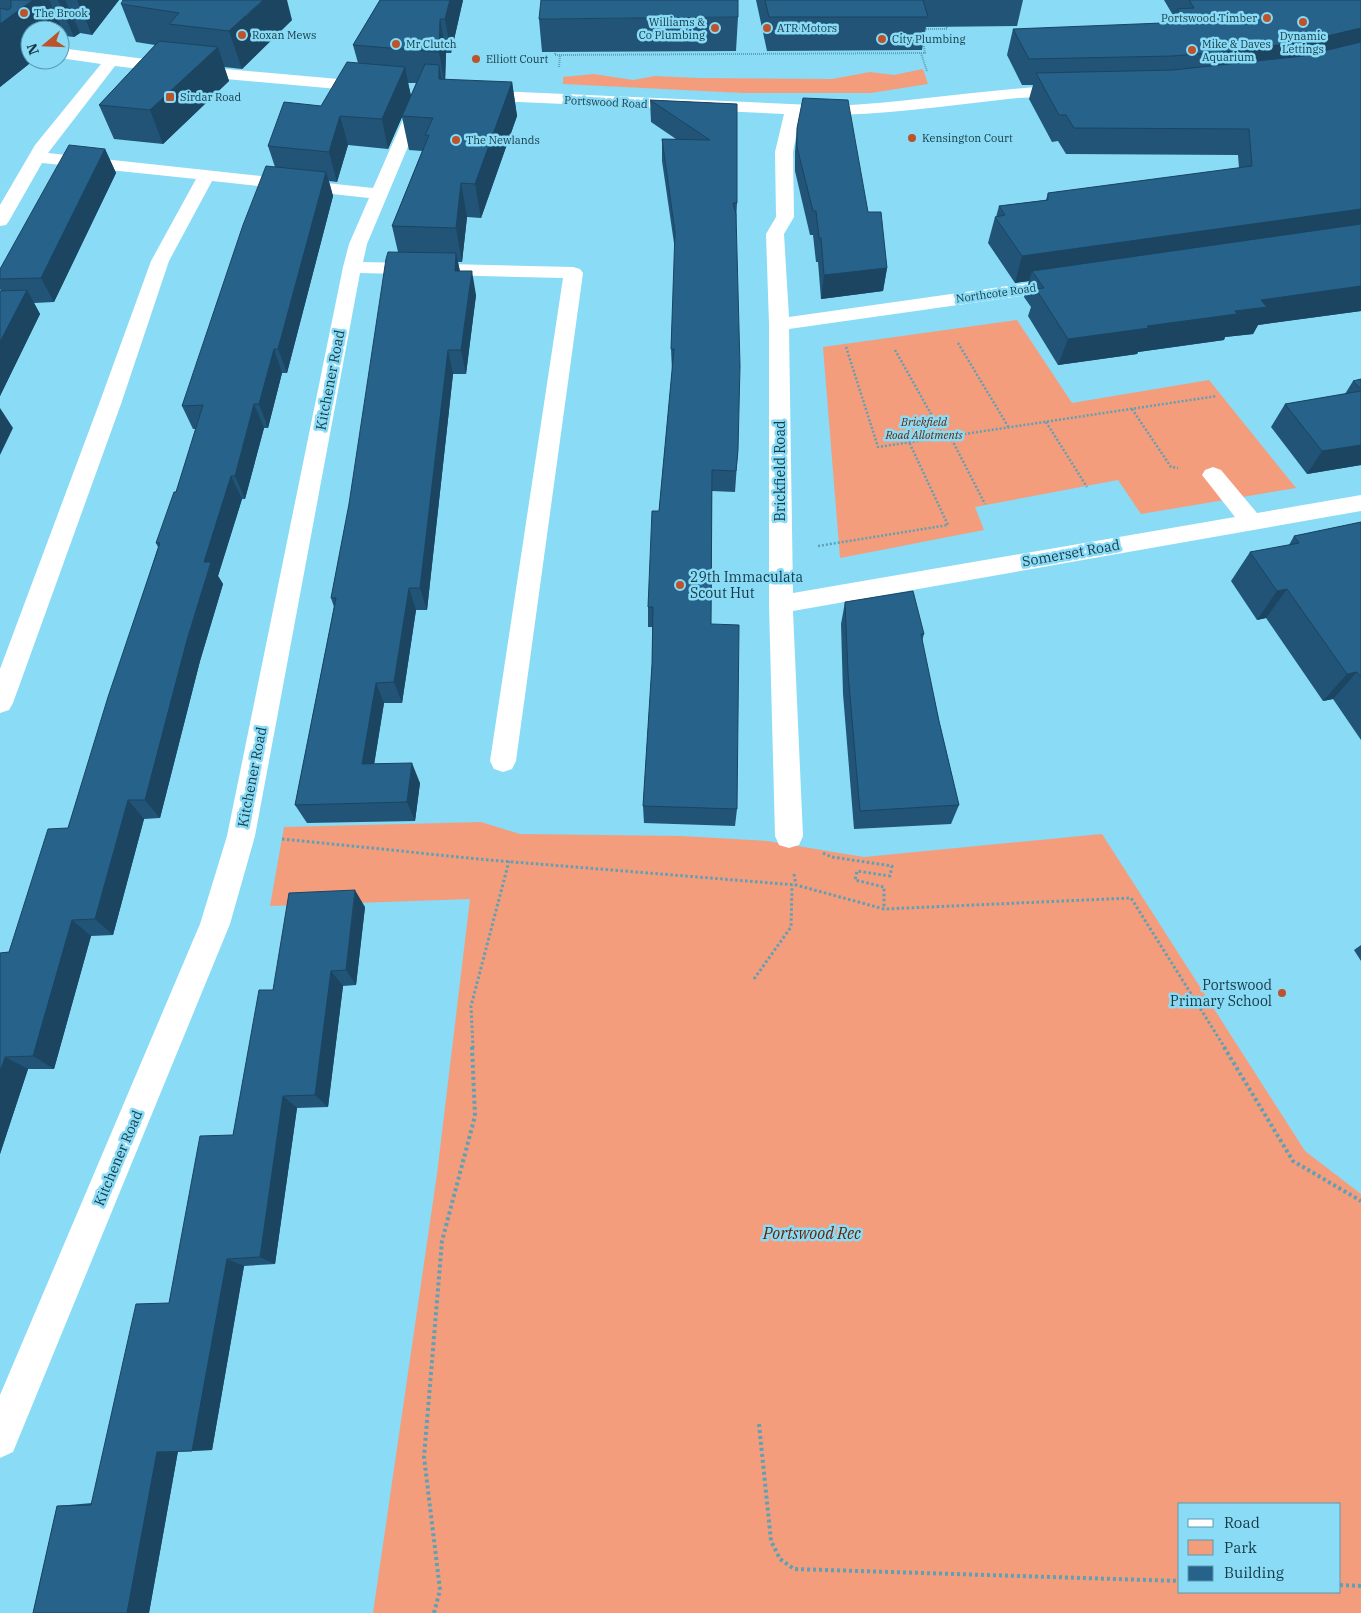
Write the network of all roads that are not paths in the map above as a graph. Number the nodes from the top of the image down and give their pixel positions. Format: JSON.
{"nodes":[{"id":1,"x":70,"y":55,"type":"edge"},
{"id":2,"x":111,"y":61,"type":"junction"},
{"id":3,"x":384,"y":88,"type":"edge"},
{"id":4,"x":1080,"y":90,"type":"edge"},
{"id":5,"x":420,"y":91,"type":"edge"},
{"id":6,"x":462,"y":94,"type":"edge"},
{"id":7,"x":793,"y":111,"type":"junction"},
{"id":8,"x":37,"y":157,"type":"junction"},
{"id":9,"x":207,"y":175,"type":"junction"},
{"id":10,"x":380,"y":194,"type":"junction"},
{"id":11,"x":0,"y":222,"type":"edge"},
{"id":12,"x":352,"y":267,"type":"junction"},
{"id":13,"x":1079,"y":281,"type":"edge"},
{"id":14,"x":779,"y":324,"type":"junction"},
{"id":15,"x":1213,"y":475,"type":"road end"},
{"id":16,"x":1361,"y":503,"type":"edge"},
{"id":17,"x":1252,"y":522,"type":"junction"},
{"id":18,"x":781,"y":604,"type":"junction"},
{"id":19,"x":0,"y":703,"type":"edge"},
{"id":20,"x":503,"y":761,"type":"dead end"},
{"id":21,"x":789,"y":836,"type":"road end"},
{"id":22,"x":0,"y":1439,"type":"edge"}],
"edges":[{"from":1,"to":2,"type":"street"},
{"from":2,"to":3,"type":"street"},
{"from":2,"to":8,"type":"street"},
{"from":4,"to":7,"type":"street","name":"Portswood Road"},
{"from":5,"to":10,"type":"street","name":"Kitchener Road"},
{"from":6,"to":7,"type":"street","name":"Portswood Road"},
{"from":7,"to":14,"type":"street","name":"Brickfield Road"},
{"from":8,"to":9,"type":"street"},
{"from":8,"to":11,"type":"street"},
{"from":9,"to":10,"type":"street"},
{"from":9,"to":19,"type":"street"},
{"from":10,"to":12,"type":"street","name":"Kitchener Road"},
{"from":12,"to":20,"type":"street"},
{"from":12,"to":22,"type":"street","name":"Kitchener Road"},
{"from":13,"to":14,"type":"street","name":"Northcote Road"},
{"from":14,"to":18,"type":"street","name":"Brickfield Road"},
{"from":15,"to":17,"type":"street"},
{"from":16,"to":17,"type":"street","name":"Somerset Road"},
{"from":17,"to":18,"type":"street","name":"Somerset Road"},
{"from":18,"to":21,"type":"street","name":"Brickfield Road"}]}
